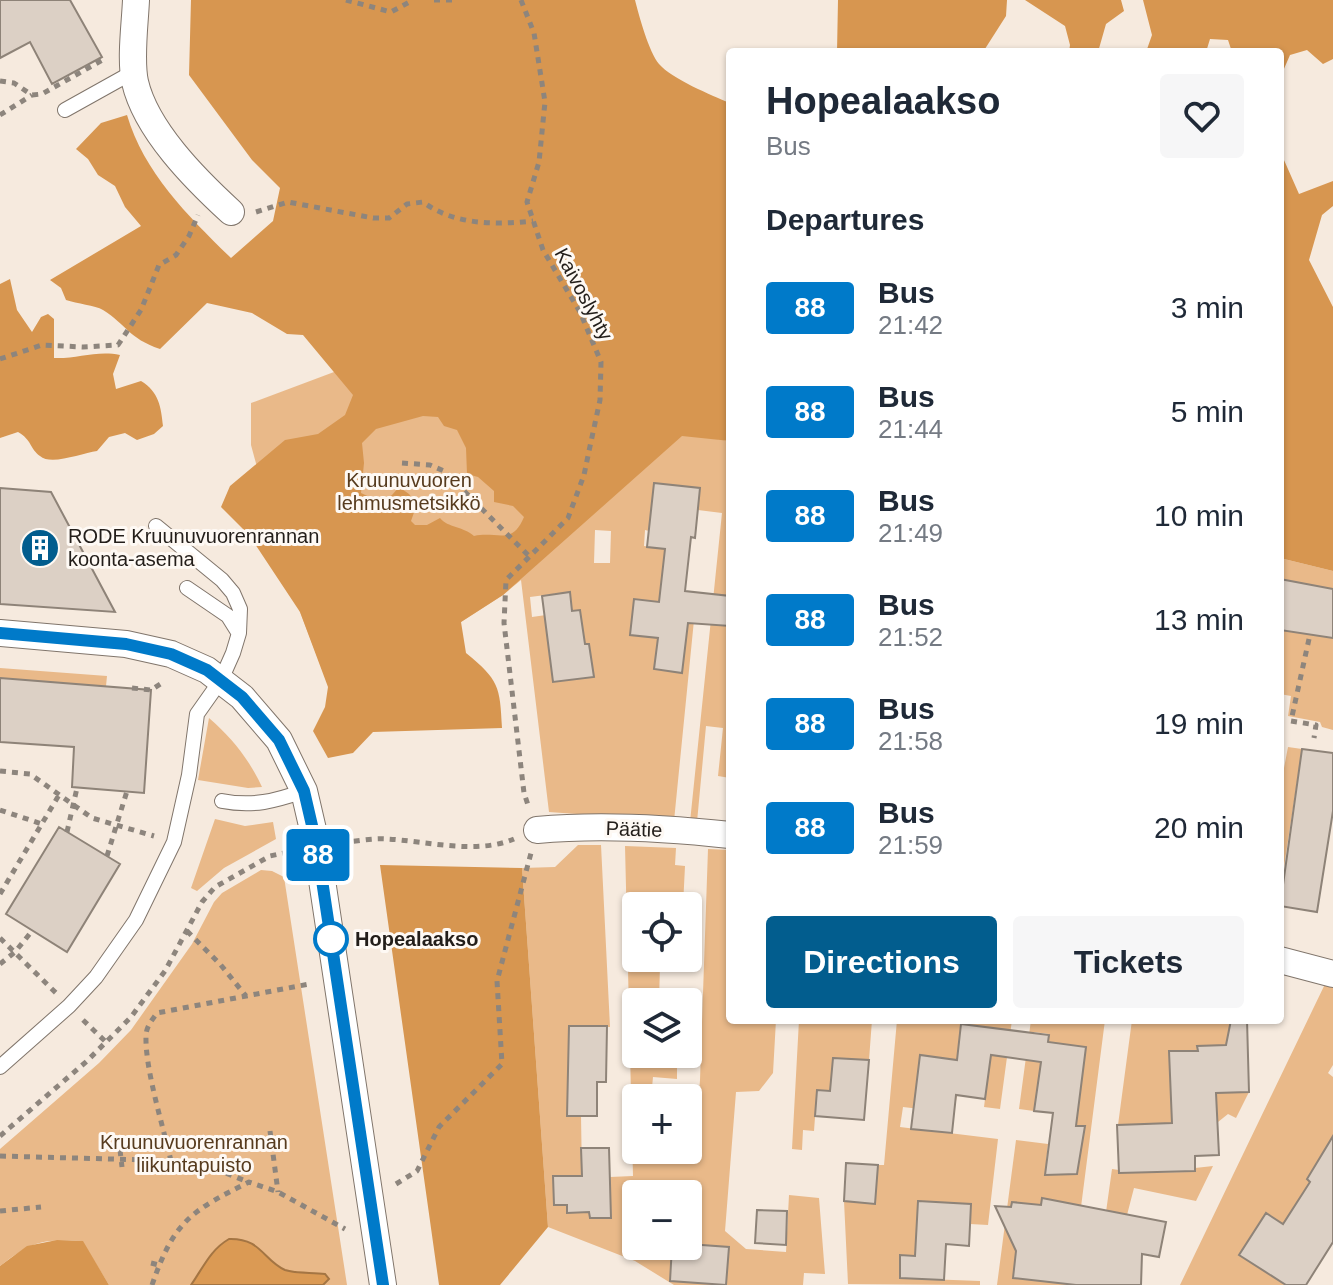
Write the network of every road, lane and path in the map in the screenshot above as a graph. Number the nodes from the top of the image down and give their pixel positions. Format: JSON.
{"nodes":[{"id":1,"x":136,"y":0,"type":"edge"},
{"id":2,"x":346,"y":0,"type":"edge"},
{"id":3,"x":413,"y":0,"type":"edge"},
{"id":4,"x":434,"y":0,"type":"edge"},
{"id":5,"x":456,"y":0,"type":"edge"},
{"id":6,"x":521,"y":0,"type":"edge"},
{"id":7,"x":135,"y":42,"type":"junction"},
{"id":8,"x":135,"y":71,"type":"junction"},
{"id":9,"x":0,"y":81,"type":"edge"},
{"id":10,"x":32,"y":95,"type":"junction"},
{"id":11,"x":65,"y":110,"type":"dead end"},
{"id":12,"x":0,"y":115,"type":"edge"},
{"id":13,"x":222,"y":204,"type":"junction"},
{"id":14,"x":533,"y":221,"type":"junction"},
{"id":15,"x":0,"y":359,"type":"edge"},
{"id":16,"x":402,"y":463,"type":"dead end"},
{"id":17,"x":156,"y":526,"type":"dead end"},
{"id":18,"x":529,"y":556,"type":"junction"},
{"id":19,"x":187,"y":588,"type":"dead end"},
{"id":20,"x":0,"y":633,"type":"edge"},
{"id":21,"x":239,"y":633,"type":"junction"},
{"id":22,"x":1309,"y":639,"type":"dead end"},
{"id":23,"x":167,"y":680,"type":"dead end"},
{"id":24,"x":221,"y":680,"type":"junction"},
{"id":25,"x":132,"y":688,"type":"dead end"},
{"id":26,"x":1314,"y":738,"type":"dead end"},
{"id":27,"x":0,"y":771,"type":"edge"},
{"id":28,"x":77,"y":788,"type":"dead end"},
{"id":29,"x":127,"y":791,"type":"dead end"},
{"id":30,"x":304,"y":791,"type":"junction"},
{"id":31,"x":59,"y":794,"type":"junction"},
{"id":32,"x":222,"y":801,"type":"dead end"},
{"id":33,"x":74,"y":805,"type":"junction"},
{"id":34,"x":0,"y":810,"type":"edge"},
{"id":35,"x":42,"y":824,"type":"junction"},
{"id":36,"x":118,"y":825,"type":"junction"},
{"id":37,"x":537,"y":830,"type":"junction"},
{"id":38,"x":67,"y":832,"type":"dead end"},
{"id":39,"x":726,"y":835,"type":"edge"},
{"id":40,"x":174,"y":842,"type":"junction"},
{"id":41,"x":347,"y":842,"type":"dead end"},
{"id":42,"x":286,"y":852,"type":"dead end"},
{"id":43,"x":107,"y":856,"type":"dead end"},
{"id":44,"x":0,"y":894,"type":"edge"},
{"id":45,"x":32,"y":931,"type":"dead end"},
{"id":46,"x":187,"y":931,"type":"junction"},
{"id":47,"x":0,"y":938,"type":"edge"},
{"id":48,"x":15,"y":952,"type":"junction"},
{"id":49,"x":1284,"y":961,"type":"edge"},
{"id":50,"x":0,"y":964,"type":"edge"},
{"id":51,"x":1333,"y":974,"type":"edge"},
{"id":52,"x":309,"y":984,"type":"dead end"},
{"id":53,"x":246,"y":996,"type":"junction"},
{"id":54,"x":69,"y":1006,"type":"junction"},
{"id":55,"x":80,"y":1017,"type":"dead end"},
{"id":56,"x":106,"y":1042,"type":"junction"},
{"id":57,"x":0,"y":1067,"type":"edge"},
{"id":58,"x":270,"y":1131,"type":"dead end"},
{"id":59,"x":0,"y":1136,"type":"edge"},
{"id":60,"x":120,"y":1150,"type":"dead end"},
{"id":61,"x":0,"y":1156,"type":"edge"},
{"id":62,"x":122,"y":1159,"type":"junction"},
{"id":63,"x":171,"y":1161,"type":"junction"},
{"id":64,"x":122,"y":1167,"type":"dead end"},
{"id":65,"x":249,"y":1182,"type":"junction"},
{"id":66,"x":396,"y":1184,"type":"dead end"},
{"id":67,"x":278,"y":1192,"type":"junction"},
{"id":68,"x":41,"y":1207,"type":"dead end"},
{"id":69,"x":0,"y":1211,"type":"edge"},
{"id":70,"x":345,"y":1229,"type":"dead end"},
{"id":71,"x":151,"y":1263,"type":"dead end"},
{"id":72,"x":159,"y":1265,"type":"junction"},
{"id":73,"x":152,"y":1285,"type":"edge"},
{"id":74,"x":383,"y":1285,"type":"edge"}],
"edges":[{"from":1,"to":7,"type":"street"},
{"from":2,"to":3,"type":"path"},
{"from":4,"to":5,"type":"path"},
{"from":6,"to":14,"type":"path","name":"Kaivoslyhty"},
{"from":7,"to":8,"type":"street"},
{"from":7,"to":10,"type":"path"},
{"from":8,"to":11,"type":"lane"},
{"from":8,"to":13,"type":"street"},
{"from":9,"to":10,"type":"path"},
{"from":10,"to":12,"type":"path"},
{"from":13,"to":14,"type":"path"},
{"from":13,"to":15,"type":"path"},
{"from":14,"to":18,"type":"path","name":"Kaivoslyhty"},
{"from":16,"to":18,"type":"path"},
{"from":17,"to":21,"type":"lane"},
{"from":18,"to":37,"type":"path","name":"Kaivoslyhty"},
{"from":19,"to":21,"type":"lane"},
{"from":20,"to":24,"type":"street"},
{"from":21,"to":24,"type":"lane"},
{"from":22,"to":26,"type":"path"},
{"from":23,"to":25,"type":"path"},
{"from":24,"to":30,"type":"street"},
{"from":24,"to":40,"type":"lane"},
{"from":27,"to":31,"type":"path"},
{"from":28,"to":33,"type":"path"},
{"from":29,"to":36,"type":"path"},
{"from":30,"to":32,"type":"lane"},
{"from":30,"to":74,"type":"street"},
{"from":31,"to":33,"type":"path"},
{"from":31,"to":35,"type":"path"},
{"from":33,"to":36,"type":"path"},
{"from":33,"to":38,"type":"path"},
{"from":34,"to":35,"type":"path"},
{"from":35,"to":44,"type":"path"},
{"from":36,"to":40,"type":"path"},
{"from":36,"to":43,"type":"path"},
{"from":37,"to":39,"type":"street","name":"Päätie"},
{"from":37,"to":41,"type":"path"},
{"from":37,"to":66,"type":"path"},
{"from":40,"to":54,"type":"lane"},
{"from":42,"to":46,"type":"path"},
{"from":45,"to":48,"type":"path"},
{"from":46,"to":53,"type":"path"},
{"from":46,"to":56,"type":"path"},
{"from":47,"to":48,"type":"path"},
{"from":48,"to":50,"type":"path"},
{"from":48,"to":54,"type":"path"},
{"from":49,"to":51,"type":"street"},
{"from":52,"to":53,"type":"path"},
{"from":53,"to":63,"type":"path"},
{"from":54,"to":57,"type":"lane"},
{"from":55,"to":56,"type":"path"},
{"from":56,"to":59,"type":"path"},
{"from":58,"to":67,"type":"path"},
{"from":60,"to":62,"type":"path"},
{"from":61,"to":62,"type":"path"},
{"from":62,"to":63,"type":"path"},
{"from":62,"to":64,"type":"path"},
{"from":63,"to":65,"type":"path"},
{"from":65,"to":67,"type":"path"},
{"from":65,"to":72,"type":"path"},
{"from":67,"to":70,"type":"path"},
{"from":68,"to":69,"type":"path"},
{"from":71,"to":72,"type":"path"},
{"from":72,"to":73,"type":"path"}]}
